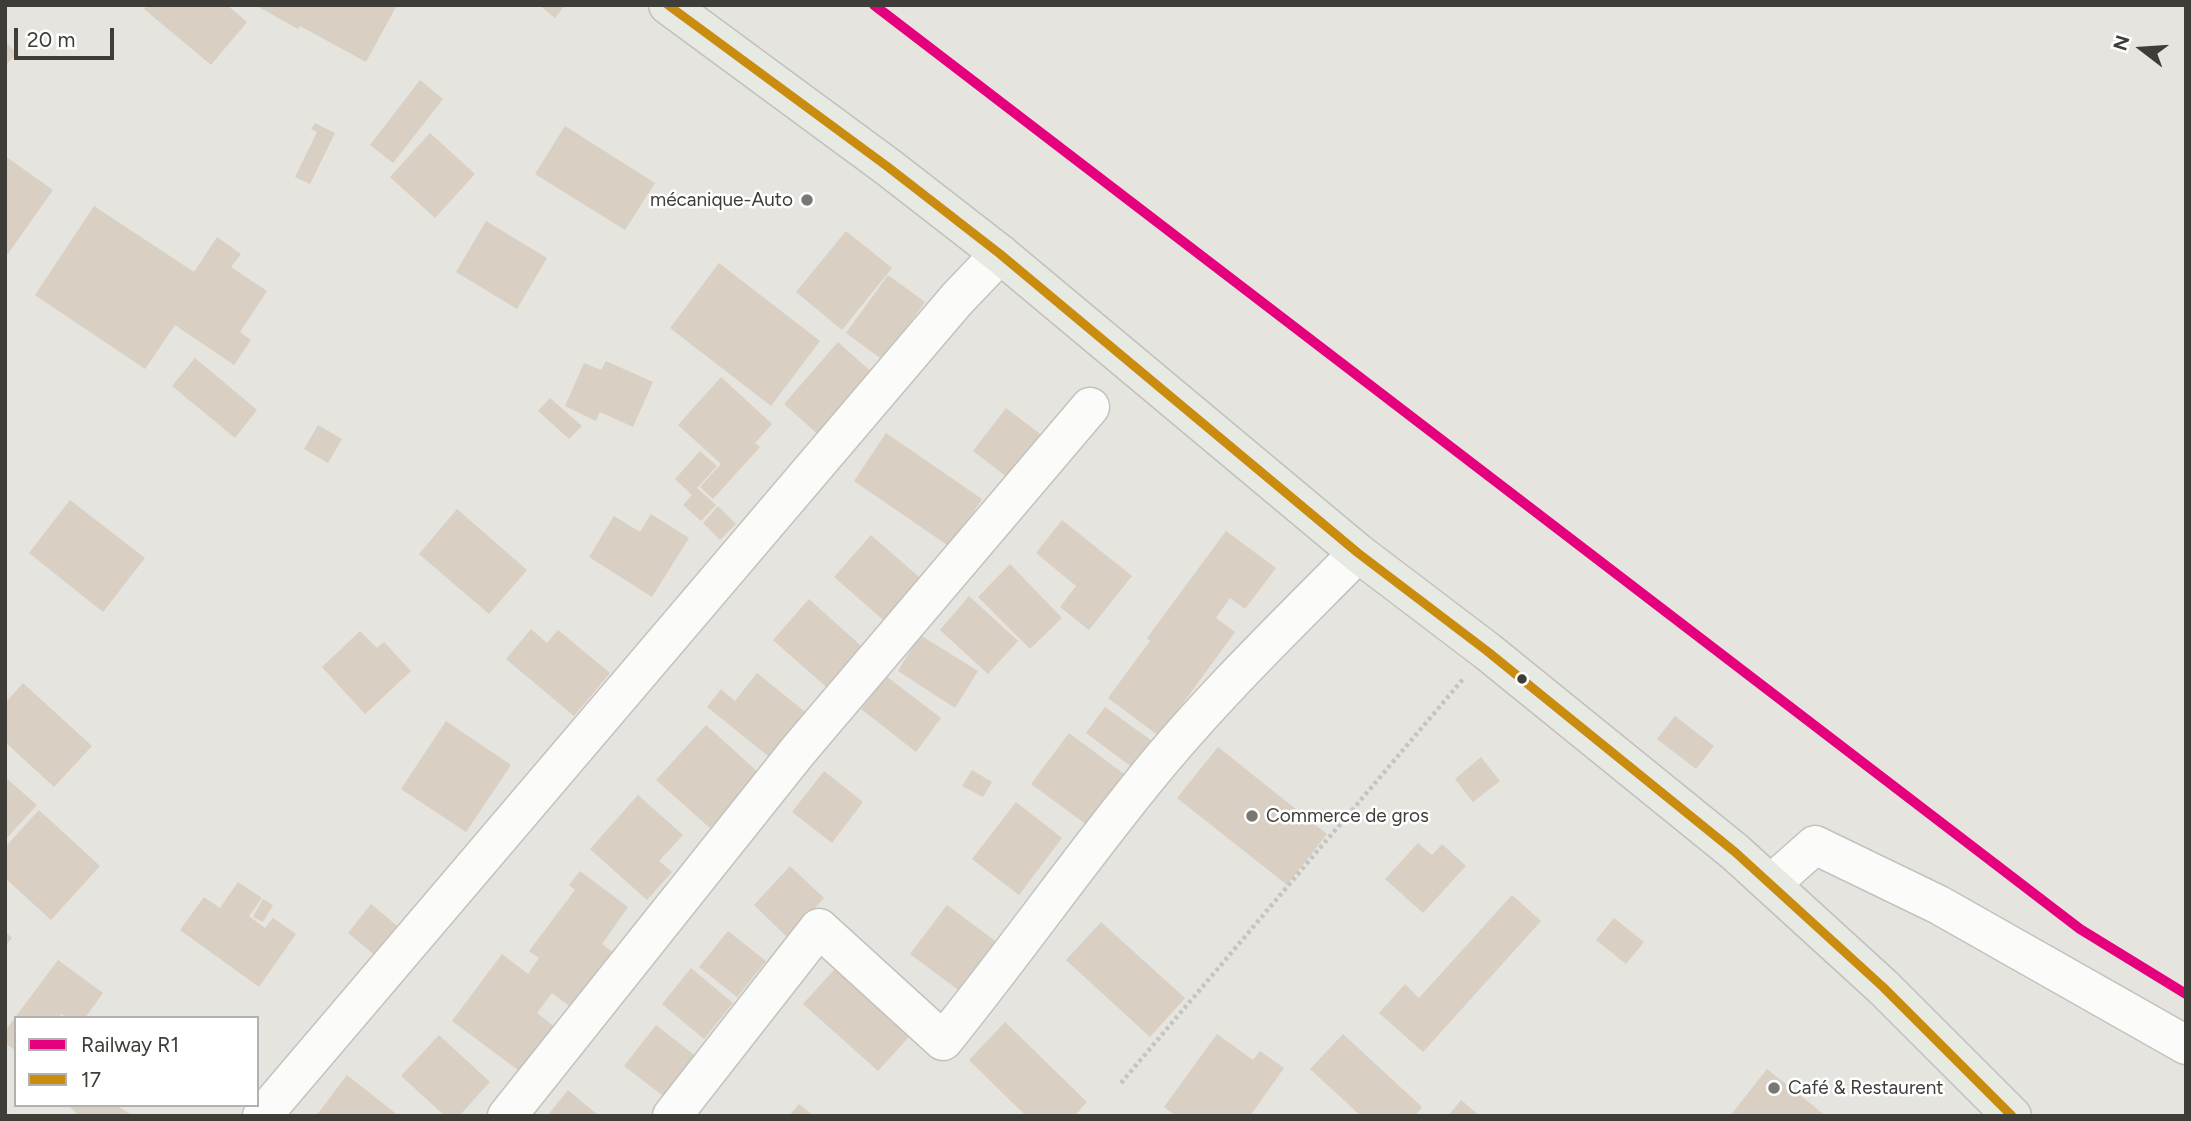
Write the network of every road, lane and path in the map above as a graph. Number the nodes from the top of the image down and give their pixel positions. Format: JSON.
{"nodes":[{"id":1,"x":668,"y":5,"type":"edge"},
{"id":2,"x":1000,"y":254,"type":"junction"},
{"id":3,"x":1090,"y":407,"type":"dead end"},
{"id":4,"x":1358,"y":553,"type":"junction"},
{"id":5,"x":1487,"y":651,"type":"junction"},
{"id":6,"x":1771,"y":884,"type":"junction"},
{"id":7,"x":2186,"y":1045,"type":"edge"},
{"id":8,"x":1121,"y":1083,"type":"dead end"},
{"id":9,"x":262,"y":1116,"type":"edge"},
{"id":10,"x":507,"y":1116,"type":"edge"},
{"id":11,"x":672,"y":1116,"type":"edge"},
{"id":12,"x":2012,"y":1116,"type":"edge"}],
"edges":[{"from":1,"to":2,"type":"main road"},
{"from":2,"to":4,"type":"main road"},
{"from":2,"to":9,"type":"street"},
{"from":3,"to":10,"type":"street"},
{"from":4,"to":5,"type":"main road"},
{"from":4,"to":11,"type":"street"},
{"from":5,"to":6,"type":"main road"},
{"from":5,"to":8,"type":"path"},
{"from":6,"to":7,"type":"street"},
{"from":6,"to":12,"type":"main road"}]}
